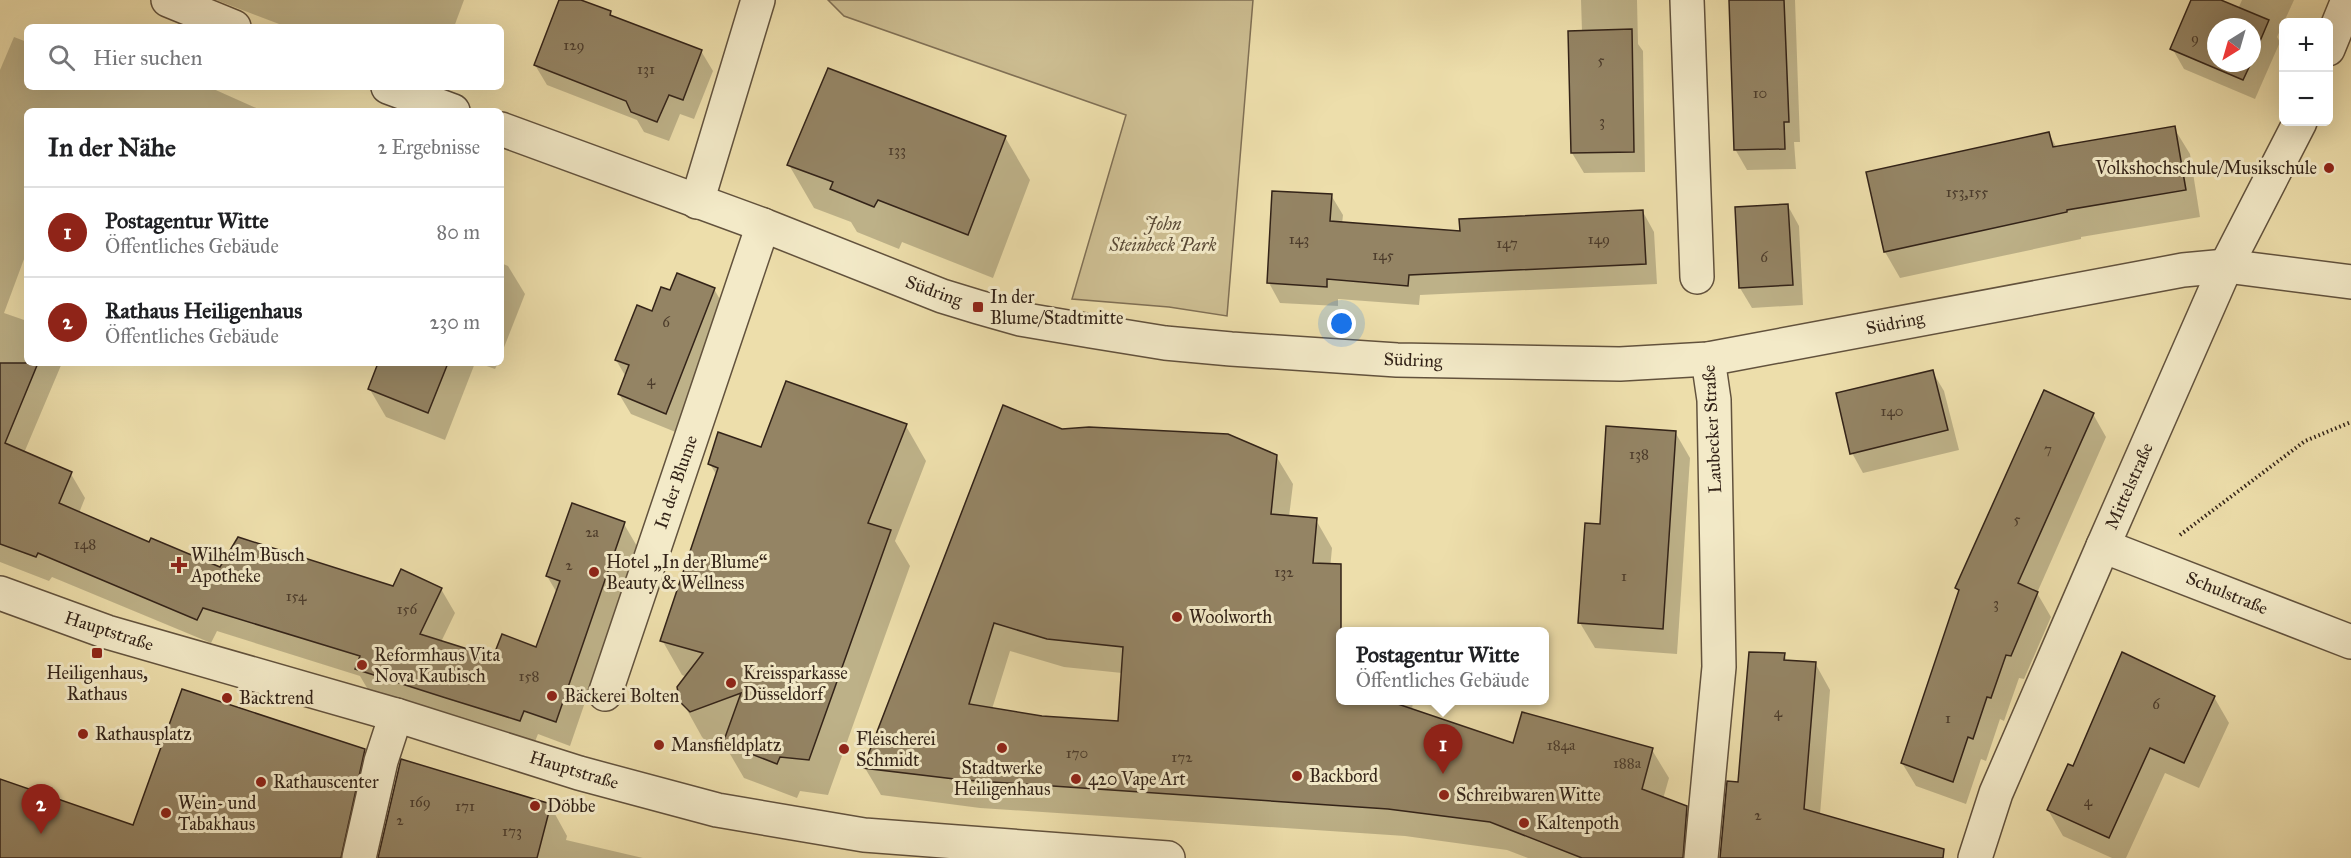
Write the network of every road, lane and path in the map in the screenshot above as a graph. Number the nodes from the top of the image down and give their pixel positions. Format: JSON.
{"nodes":[{"id":1,"x":168,"y":0,"type":"edge"},
{"id":2,"x":758,"y":0,"type":"edge"},
{"id":3,"x":1687,"y":0,"type":"edge"},
{"id":4,"x":2348,"y":0,"type":"edge"},
{"id":5,"x":227,"y":24,"type":"edge"},
{"id":6,"x":2338,"y":38,"type":"edge"},
{"id":7,"x":396,"y":90,"type":"edge"},
{"id":8,"x":445,"y":108,"type":"edge"},
{"id":9,"x":2298,"y":126,"type":"edge"},
{"id":10,"x":504,"y":130,"type":"edge"},
{"id":11,"x":696,"y":202,"type":"junction"},
{"id":12,"x":763,"y":225,"type":"junction"},
{"id":13,"x":2226,"y":266,"type":"junction"},
{"id":14,"x":1697,"y":277,"type":"dead end"},
{"id":15,"x":2351,"y":282,"type":"edge"},
{"id":16,"x":1708,"y":359,"type":"junction"},
{"id":17,"x":2351,"y":422,"type":"edge"},
{"id":18,"x":2103,"y":546,"type":"junction"},
{"id":19,"x":2149,"y":562,"type":"junction"},
{"id":20,"x":0,"y":593,"type":"edge"},
{"id":21,"x":2351,"y":642,"type":"edge"},
{"id":22,"x":605,"y":694,"type":"dead end"},
{"id":23,"x":396,"y":715,"type":"junction"},
{"id":24,"x":359,"y":858,"type":"edge"},
{"id":25,"x":1168,"y":858,"type":"edge"},
{"id":26,"x":1701,"y":858,"type":"edge"},
{"id":27,"x":1976,"y":858,"type":"edge"}],
"edges":[{"from":1,"to":5,"type":"street"},
{"from":2,"to":11,"type":"street"},
{"from":3,"to":14,"type":"street"},
{"from":4,"to":6,"type":"street"},
{"from":7,"to":8,"type":"street"},
{"from":9,"to":13,"type":"street","name":"Mittelstraße"},
{"from":10,"to":11,"type":"street","name":"Südring"},
{"from":11,"to":12,"type":"street","name":"Südring"},
{"from":12,"to":16,"type":"street","name":"Südring"},
{"from":12,"to":22,"type":"street","name":"In der Blume"},
{"from":13,"to":15,"type":"street","name":"Südring"},
{"from":13,"to":16,"type":"street","name":"Südring"},
{"from":13,"to":18,"type":"street","name":"Mittelstraße"},
{"from":16,"to":26,"type":"street","name":"Laubecker Straße"},
{"from":17,"to":19,"type":"path"},
{"from":18,"to":19,"type":"street","name":"Schulstraße"},
{"from":18,"to":27,"type":"street","name":"Mittelstraße"},
{"from":19,"to":21,"type":"street","name":"Schulstraße"},
{"from":20,"to":23,"type":"street","name":"Hauptstraße"},
{"from":23,"to":24,"type":"street"},
{"from":23,"to":25,"type":"street","name":"Hauptstraße"}]}
